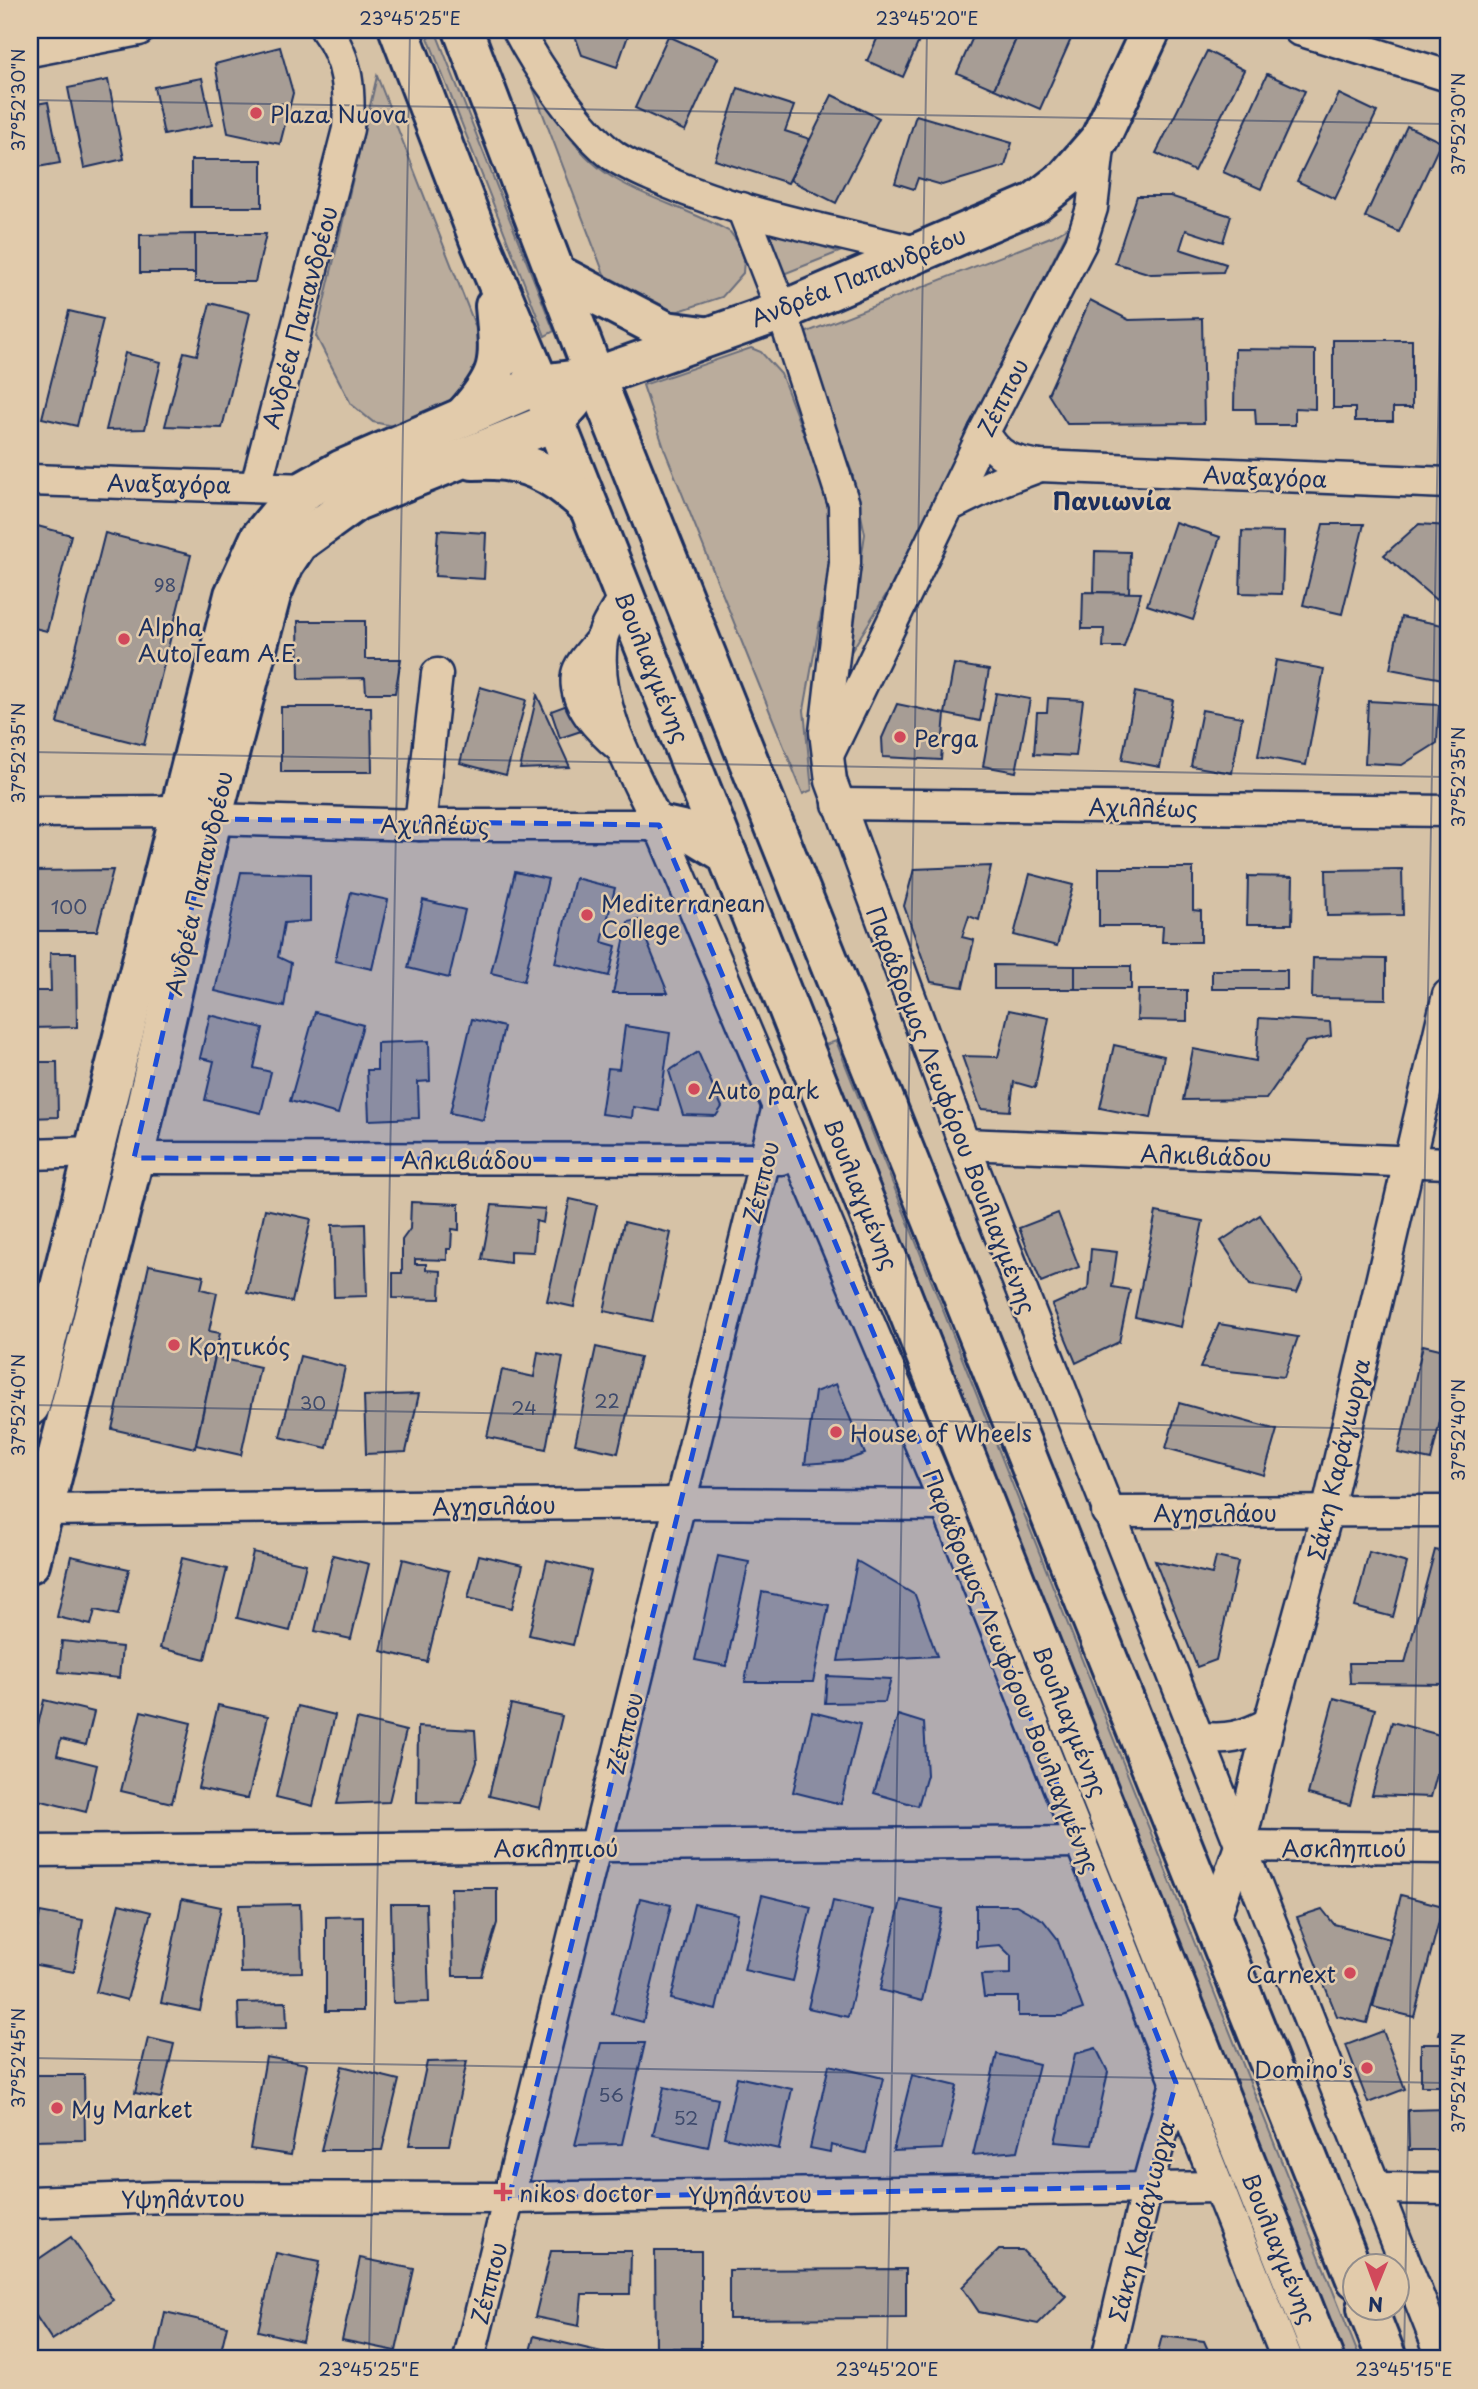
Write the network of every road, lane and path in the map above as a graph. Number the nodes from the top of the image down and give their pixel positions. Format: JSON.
{"nodes":[{"id":1,"x":139,"y":30,"type":"edge"},
{"id":2,"x":326,"y":30,"type":"edge"},
{"id":3,"x":399,"y":30,"type":"edge"},
{"id":4,"x":463,"y":30,"type":"edge"},
{"id":5,"x":518,"y":30,"type":"edge"},
{"id":6,"x":1151,"y":30,"type":"edge"},
{"id":7,"x":1299,"y":30,"type":"edge"},
{"id":8,"x":30,"y":51,"type":"edge"},
{"id":9,"x":1448,"y":76,"type":"edge"},
{"id":10,"x":1100,"y":139,"type":"junction"},
{"id":11,"x":742,"y":208,"type":"junction"},
{"id":12,"x":479,"y":239,"type":"junction"},
{"id":13,"x":916,"y":252,"type":"junction"},
{"id":14,"x":555,"y":273,"type":"junction"},
{"id":15,"x":782,"y":311,"type":"junction"},
{"id":16,"x":704,"y":336,"type":"junction"},
{"id":17,"x":595,"y":377,"type":"junction"},
{"id":18,"x":540,"y":384,"type":"junction"},
{"id":19,"x":464,"y":417,"type":"junction"},
{"id":20,"x":555,"y":421,"type":"junction"},
{"id":21,"x":984,"y":432,"type":"junction"},
{"id":22,"x":461,"y":461,"type":"junction"},
{"id":23,"x":1040,"y":466,"type":"junction"},
{"id":24,"x":30,"y":480,"type":"edge"},
{"id":25,"x":1448,"y":484,"type":"edge"},
{"id":26,"x":256,"y":486,"type":"junction"},
{"id":27,"x":307,"y":489,"type":"junction"},
{"id":28,"x":949,"y":506,"type":"junction"},
{"id":29,"x":589,"y":508,"type":"junction"},
{"id":30,"x":624,"y":596,"type":"junction"},
{"id":31,"x":437,"y":674,"type":"dead end"},
{"id":32,"x":827,"y":756,"type":"junction"},
{"id":33,"x":838,"y":804,"type":"junction"},
{"id":34,"x":1448,"y":811,"type":"edge"},
{"id":35,"x":30,"y":812,"type":"edge"},
{"id":36,"x":195,"y":815,"type":"junction"},
{"id":37,"x":420,"y":825,"type":"junction"},
{"id":38,"x":659,"y":825,"type":"junction"},
{"id":39,"x":727,"y":854,"type":"junction"},
{"id":40,"x":1448,"y":995,"type":"edge"},
{"id":41,"x":778,"y":1106,"type":"junction"},
{"id":42,"x":964,"y":1144,"type":"junction"},
{"id":43,"x":96,"y":1152,"type":"junction"},
{"id":44,"x":30,"y":1154,"type":"edge"},
{"id":45,"x":134,"y":1158,"type":"junction"},
{"id":46,"x":800,"y":1159,"type":"junction"},
{"id":47,"x":765,"y":1160,"type":"junction"},
{"id":48,"x":1406,"y":1163,"type":"junction"},
{"id":49,"x":1448,"y":1163,"type":"edge"},
{"id":50,"x":30,"y":1406,"type":"edge"},
{"id":51,"x":680,"y":1503,"type":"junction"},
{"id":52,"x":946,"y":1505,"type":"junction"},
{"id":53,"x":43,"y":1510,"type":"junction"},
{"id":54,"x":1448,"y":1511,"type":"edge"},
{"id":55,"x":1107,"y":1512,"type":"junction"},
{"id":56,"x":1327,"y":1513,"type":"junction"},
{"id":57,"x":30,"y":1563,"type":"edge"},
{"id":58,"x":1269,"y":1723,"type":"junction"},
{"id":59,"x":1197,"y":1737,"type":"junction"},
{"id":60,"x":1082,"y":1842,"type":"junction"},
{"id":61,"x":1240,"y":1846,"type":"junction"},
{"id":62,"x":596,"y":1847,"type":"junction"},
{"id":63,"x":1448,"y":1848,"type":"edge"},
{"id":64,"x":30,"y":1851,"type":"edge"},
{"id":65,"x":1214,"y":1920,"type":"junction"},
{"id":66,"x":1176,"y":2084,"type":"junction"},
{"id":67,"x":1147,"y":2187,"type":"junction"},
{"id":68,"x":1219,"y":2187,"type":"junction"},
{"id":69,"x":1378,"y":2188,"type":"junction"},
{"id":70,"x":1448,"y":2189,"type":"edge"},
{"id":71,"x":509,"y":2198,"type":"junction"},
{"id":72,"x":30,"y":2202,"type":"edge"},
{"id":73,"x":1345,"y":2252,"type":"edge"},
{"id":74,"x":1372,"y":2322,"type":"edge"},
{"id":75,"x":470,"y":2359,"type":"edge"},
{"id":76,"x":1107,"y":2359,"type":"edge"},
{"id":77,"x":1287,"y":2359,"type":"edge"},
{"id":78,"x":1324,"y":2359,"type":"edge"},
{"id":79,"x":1387,"y":2359,"type":"edge"},
{"id":80,"x":1443,"y":2359,"type":"edge"}],
"edges":[{"from":1,"to":8,"type":"street"},
{"from":2,"to":26,"type":"street","name":"Ανδρέα Παπανδρέου"},
{"from":3,"to":12,"type":"main road","name":"Βουλιαγμένης"},
{"from":4,"to":14,"type":"main road"},
{"from":5,"to":11,"type":"street"},
{"from":6,"to":10,"type":"main road","name":"Ζέππου"},
{"from":7,"to":9,"type":"street"},
{"from":10,"to":13,"type":"main road","name":"Ανδρέα Παπανδρέου"},
{"from":10,"to":21,"type":"street","name":"Ζέππου"},
{"from":11,"to":13,"type":"street"},
{"from":11,"to":15,"type":"street","name":"Παράδρομος Λεωφόρου Βουλιαγμένης"},
{"from":12,"to":18,"type":"main road","name":"Βουλιαγμένης"},
{"from":12,"to":19,"type":"main road"},
{"from":13,"to":15,"type":"main road","name":"Ανδρέα Παπανδρέου"},
{"from":14,"to":16,"type":"main road"},
{"from":14,"to":17,"type":"main road"},
{"from":15,"to":16,"type":"main road","name":"Ανδρέα Παπανδρέου"},
{"from":15,"to":32,"type":"street","name":"Παράδρομος Λεωφόρου Βουλιαγμένης"},
{"from":16,"to":17,"type":"main road","name":"Ανδρέα Παπανδρέου"},
{"from":17,"to":18,"type":"main road","name":"Ανδρέα Παπανδρέου"},
{"from":17,"to":20,"type":"main road","name":"Ανδρέα Παπανδρέου"},
{"from":17,"to":65,"type":"main road"},
{"from":18,"to":19,"type":"main road","name":"Ανδρέα Παπανδρέου"},
{"from":18,"to":20,"type":"main road","name":"Βουλιαγμένης"},
{"from":19,"to":27,"type":"main road","name":"Ανδρέα Παπανδρέου"},
{"from":20,"to":22,"type":"main road","name":"Ανδρέα Παπανδρέου"},
{"from":20,"to":29,"type":"main road","name":"Βουλιαγμένης"},
{"from":21,"to":23,"type":"street","name":"Αναξαγόρα"},
{"from":21,"to":28,"type":"street","name":"Ζέππου"},
{"from":22,"to":29,"type":"main road"},
{"from":22,"to":36,"type":"main road","name":"Ανδρέα Παπανδρέου"},
{"from":23,"to":25,"type":"street","name":"Αναξαγόρα"},
{"from":23,"to":28,"type":"street","name":"Αναξαγόρα"},
{"from":24,"to":26,"type":"street","name":"Αναξαγόρα"},
{"from":26,"to":27,"type":"street","name":"Αναξαγόρα"},
{"from":27,"to":36,"type":"main road","name":"Ανδρέα Παπανδρέου"},
{"from":28,"to":32,"type":"street","name":"Ζέππου"},
{"from":29,"to":30,"type":"main road","name":"Βουλιαγμένης"},
{"from":30,"to":38,"type":"street","name":"Παράδρομος Λεωφόρου Βουλιαγμένης"},
{"from":30,"to":39,"type":"main road","name":"Βουλιαγμένης"},
{"from":31,"to":37,"type":"street"},
{"from":32,"to":33,"type":"street","name":"Παράδρομος Λεωφόρου Βουλιαγμένης"},
{"from":33,"to":34,"type":"street","name":"Αχιλλέως"},
{"from":33,"to":42,"type":"street","name":"Παράδρομος Λεωφόρου Βουλιαγμένης"},
{"from":35,"to":36,"type":"street","name":"Αχιλλέως"},
{"from":36,"to":37,"type":"street","name":"Αχιλλέως"},
{"from":36,"to":43,"type":"main road","name":"Ανδρέα Παπανδρέου"},
{"from":36,"to":45,"type":"main road","name":"Ανδρέα Παπανδρέου"},
{"from":37,"to":38,"type":"street","name":"Αχιλλέως"},
{"from":38,"to":39,"type":"main road"},
{"from":38,"to":41,"type":"street","name":"Παράδρομος Λεωφόρου Βουλιαγμένης"},
{"from":39,"to":78,"type":"main road","name":"Βουλιαγμένης"},
{"from":40,"to":48,"type":"street","name":"Σάκη Καράγιωργα"},
{"from":41,"to":46,"type":"street","name":"Παράδρομος Λεωφόρου Βουλιαγμένης"},
{"from":41,"to":47,"type":"street","name":"Ζέππου"},
{"from":42,"to":48,"type":"street","name":"Αλκιβιάδου"},
{"from":42,"to":55,"type":"street","name":"Παράδρομος Λεωφόρου Βουλιαγμένης"},
{"from":43,"to":44,"type":"street"},
{"from":43,"to":50,"type":"main road","name":"Ανδρέα Παπανδρέου"},
{"from":45,"to":47,"type":"street","name":"Αλκιβιάδου"},
{"from":45,"to":53,"type":"main road","name":"Ανδρέα Παπανδρέου"},
{"from":46,"to":47,"type":"street","name":"Αλκιβιάδου"},
{"from":46,"to":52,"type":"street","name":"Παράδρομος Λεωφόρου Βουλιαγμένης"},
{"from":47,"to":51,"type":"street","name":"Ζέππου"},
{"from":48,"to":49,"type":"street","name":"Αλκιβιάδου"},
{"from":48,"to":56,"type":"street","name":"Σάκη Καράγιωργα"},
{"from":51,"to":52,"type":"street","name":"Αγησιλάου"},
{"from":51,"to":53,"type":"street","name":"Αγησιλάου"},
{"from":51,"to":62,"type":"street","name":"Ζέππου"},
{"from":52,"to":60,"type":"street","name":"Παράδρομος Λεωφόρου Βουλιαγμένης"},
{"from":53,"to":57,"type":"main road","name":"Ανδρέα Παπανδρέου"},
{"from":54,"to":56,"type":"street","name":"Αγησιλάου"},
{"from":55,"to":56,"type":"street","name":"Αγησιλάου"},
{"from":55,"to":59,"type":"street","name":"Παράδρομος Λεωφόρου Βουλιαγμένης"},
{"from":56,"to":58,"type":"street","name":"Σάκη Καράγιωργα"},
{"from":58,"to":59,"type":"street"},
{"from":58,"to":61,"type":"street","name":"Σάκη Καράγιωργα"},
{"from":59,"to":61,"type":"street","name":"Παράδρομος Λεωφόρου Βουλιαγμένης"},
{"from":60,"to":62,"type":"street","name":"Ασκληπιού"},
{"from":60,"to":66,"type":"street","name":"Παράδρομος Λεωφόρου Βουλιαγμένης"},
{"from":61,"to":63,"type":"street","name":"Ασκληπιού"},
{"from":61,"to":65,"type":"street","name":"Σάκη Καράγιωργα"},
{"from":61,"to":69,"type":"street","name":"Παράδρομος Λεωφόρου Βουλιαγμένης"},
{"from":62,"to":64,"type":"street","name":"Ασκληπιού"},
{"from":62,"to":71,"type":"street","name":"Ζέππου"},
{"from":65,"to":73,"type":"main road"},
{"from":66,"to":67,"type":"street","name":"Σάκη Καράγιωργα"},
{"from":66,"to":68,"type":"street","name":"Παράδρομος Λεωφόρου Βουλιαγμένης"},
{"from":67,"to":68,"type":"street","name":"Υψηλάντου"},
{"from":67,"to":71,"type":"street","name":"Υψηλάντου"},
{"from":67,"to":76,"type":"street","name":"Σάκη Καράγιωργα"},
{"from":68,"to":77,"type":"street","name":"Παράδρομος Λεωφόρου Βουλιαγμένης"},
{"from":69,"to":70,"type":"street"},
{"from":69,"to":80,"type":"street","name":"Παράδρομος Λεωφόρου Βουλιαγμένης"},
{"from":71,"to":72,"type":"street","name":"Υψηλάντου"},
{"from":71,"to":75,"type":"street","name":"Ζέππου"},
{"from":74,"to":79,"type":"main road"}]}
